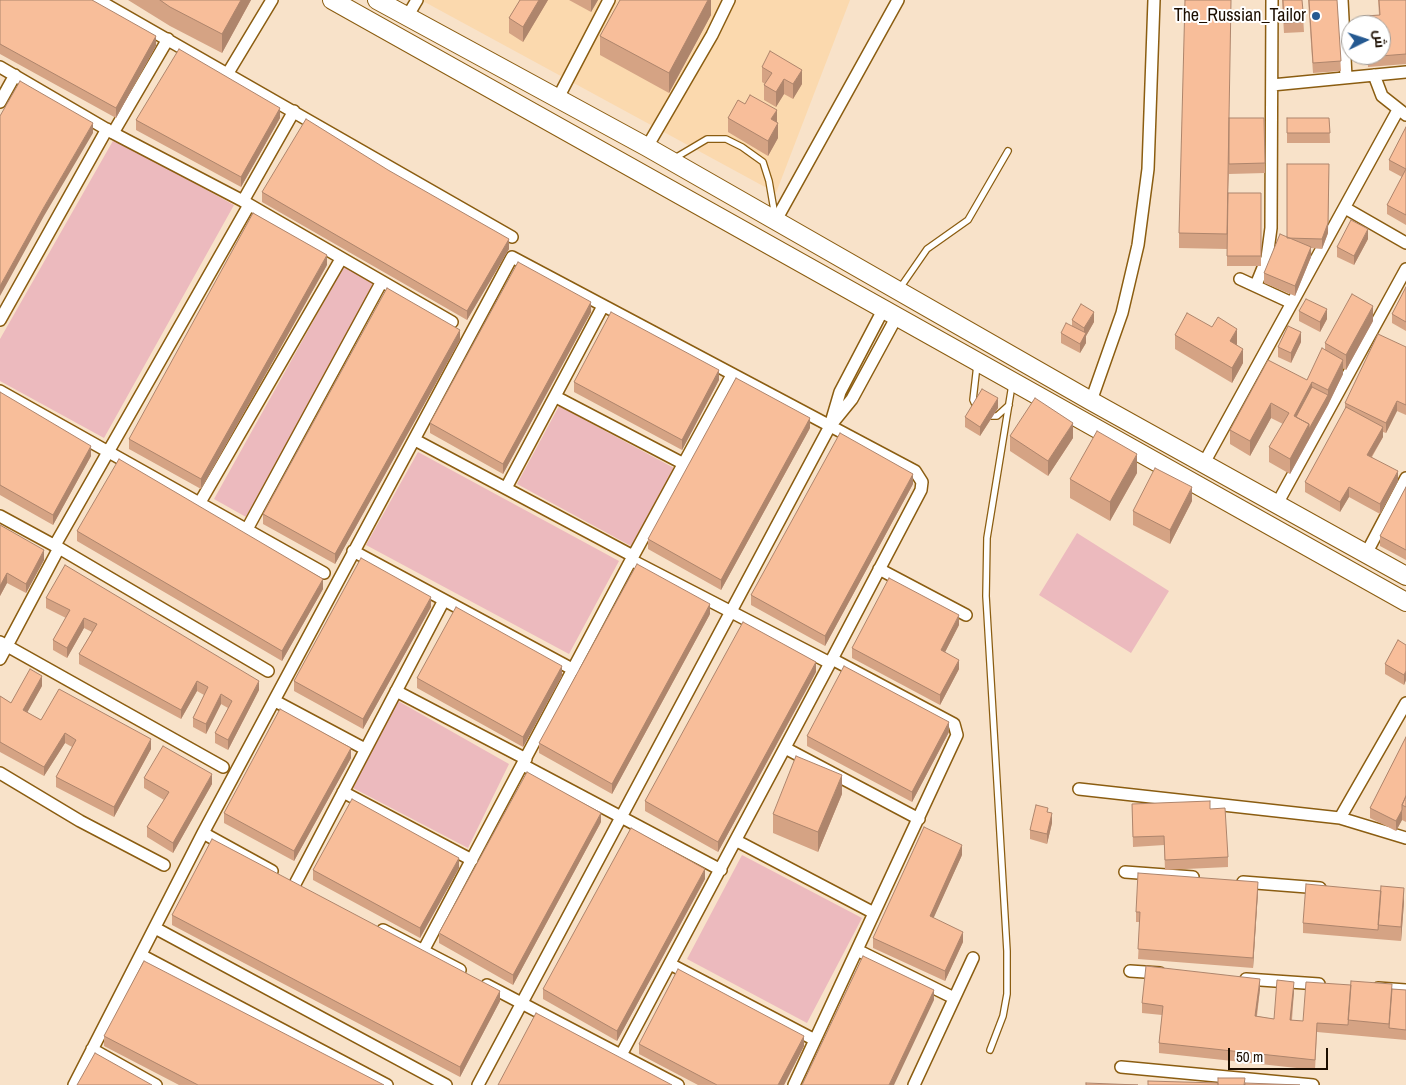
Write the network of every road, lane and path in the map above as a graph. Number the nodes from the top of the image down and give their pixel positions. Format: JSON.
{"nodes":[{"id":1,"x":98,"y":0,"type":"edge"},
{"id":2,"x":272,"y":0,"type":"edge"},
{"id":3,"x":332,"y":0,"type":"edge"},
{"id":4,"x":378,"y":0,"type":"edge"},
{"id":5,"x":417,"y":0,"type":"edge"},
{"id":6,"x":609,"y":0,"type":"edge"},
{"id":7,"x":729,"y":0,"type":"edge"},
{"id":8,"x":898,"y":0,"type":"edge"},
{"id":9,"x":1154,"y":0,"type":"edge"},
{"id":10,"x":1272,"y":0,"type":"edge"},
{"id":11,"x":1342,"y":0,"type":"edge"},
{"id":12,"x":407,"y":17,"type":"junction"},
{"id":13,"x":168,"y":39,"type":"junction"},
{"id":14,"x":0,"y":67,"type":"edge"},
{"id":15,"x":503,"y":68,"type":"junction"},
{"id":16,"x":1406,"y":72,"type":"edge"},
{"id":17,"x":228,"y":73,"type":"junction"},
{"id":18,"x":15,"y":75,"type":"junction"},
{"id":19,"x":1374,"y":75,"type":"junction"},
{"id":20,"x":1346,"y":77,"type":"junction"},
{"id":21,"x":1272,"y":85,"type":"junction"},
{"id":22,"x":492,"y":90,"type":"junction"},
{"id":23,"x":551,"y":94,"type":"junction"},
{"id":24,"x":0,"y":102,"type":"edge"},
{"id":25,"x":294,"y":111,"type":"junction"},
{"id":26,"x":1402,"y":112,"type":"edge"},
{"id":27,"x":532,"y":113,"type":"junction"},
{"id":28,"x":110,"y":131,"type":"junction"},
{"id":29,"x":647,"y":147,"type":"junction"},
{"id":30,"x":1008,"y":151,"type":"dead end"},
{"id":31,"x":670,"y":160,"type":"junction"},
{"id":32,"x":246,"y":203,"type":"junction"},
{"id":33,"x":1345,"y":208,"type":"junction"},
{"id":34,"x":776,"y":220,"type":"junction"},
{"id":35,"x":512,"y":237,"type":"dead end"},
{"id":36,"x":1406,"y":243,"type":"edge"},
{"id":37,"x":341,"y":259,"type":"junction"},
{"id":38,"x":1406,"y":269,"type":"edge"},
{"id":39,"x":1240,"y":278,"type":"dead end"},
{"id":40,"x":381,"y":283,"type":"junction"},
{"id":41,"x":1256,"y":285,"type":"junction"},
{"id":42,"x":898,"y":291,"type":"junction"},
{"id":43,"x":1292,"y":303,"type":"junction"},
{"id":44,"x":603,"y":306,"type":"junction"},
{"id":45,"x":890,"y":314,"type":"junction"},
{"id":46,"x":0,"y":320,"type":"edge"},
{"id":47,"x":452,"y":322,"type":"dead end"},
{"id":48,"x":977,"y":363,"type":"junction"},
{"id":49,"x":732,"y":374,"type":"junction"},
{"id":50,"x":1013,"y":382,"type":"junction"},
{"id":51,"x":0,"y":391,"type":"edge"},
{"id":52,"x":556,"y":397,"type":"junction"},
{"id":53,"x":1091,"y":402,"type":"junction"},
{"id":54,"x":1009,"y":405,"type":"junction"},
{"id":55,"x":830,"y":426,"type":"junction"},
{"id":56,"x":415,"y":440,"type":"junction"},
{"id":57,"x":109,"y":453,"type":"junction"},
{"id":58,"x":1204,"y":463,"type":"junction"},
{"id":59,"x":684,"y":464,"type":"junction"},
{"id":60,"x":1406,"y":478,"type":"edge"},
{"id":61,"x":506,"y":488,"type":"junction"},
{"id":62,"x":199,"y":504,"type":"junction"},
{"id":63,"x":1277,"y":504,"type":"junction"},
{"id":64,"x":0,"y":516,"type":"edge"},
{"id":65,"x":246,"y":531,"type":"junction"},
{"id":66,"x":57,"y":546,"type":"junction"},
{"id":67,"x":353,"y":551,"type":"junction"},
{"id":68,"x":1364,"y":552,"type":"junction"},
{"id":69,"x":632,"y":558,"type":"junction"},
{"id":70,"x":879,"y":569,"type":"junction"},
{"id":71,"x":1350,"y":570,"type":"junction"},
{"id":72,"x":324,"y":573,"type":"dead end"},
{"id":73,"x":1406,"y":576,"type":"edge"},
{"id":74,"x":444,"y":600,"type":"junction"},
{"id":75,"x":1406,"y":602,"type":"edge"},
{"id":76,"x":731,"y":613,"type":"junction"},
{"id":77,"x":966,"y":615,"type":"dead end"},
{"id":78,"x":4,"y":644,"type":"edge"},
{"id":79,"x":0,"y":659,"type":"edge"},
{"id":80,"x":831,"y":661,"type":"junction"},
{"id":81,"x":574,"y":670,"type":"junction"},
{"id":82,"x":268,"y":671,"type":"dead end"},
{"id":83,"x":396,"y":691,"type":"junction"},
{"id":84,"x":275,"y":700,"type":"junction"},
{"id":85,"x":1406,"y":703,"type":"edge"},
{"id":86,"x":785,"y":748,"type":"junction"},
{"id":87,"x":365,"y":749,"type":"junction"},
{"id":88,"x":524,"y":762,"type":"junction"},
{"id":89,"x":223,"y":767,"type":"dead end"},
{"id":90,"x":0,"y":774,"type":"edge"},
{"id":91,"x":1079,"y":789,"type":"dead end"},
{"id":92,"x":343,"y":792,"type":"junction"},
{"id":93,"x":621,"y":817,"type":"junction"},
{"id":94,"x":1340,"y":818,"type":"junction"},
{"id":95,"x":918,"y":820,"type":"junction"},
{"id":96,"x":203,"y":833,"type":"junction"},
{"id":97,"x":1406,"y":838,"type":"edge"},
{"id":98,"x":736,"y":841,"type":"junction"},
{"id":99,"x":472,"y":860,"type":"junction"},
{"id":100,"x":164,"y":865,"type":"dead end"},
{"id":101,"x":721,"y":870,"type":"junction"},
{"id":102,"x":1125,"y":872,"type":"dead end"},
{"id":103,"x":1202,"y":878,"type":"edge"},
{"id":104,"x":1231,"y":881,"type":"edge"},
{"id":105,"x":1328,"y":889,"type":"edge"},
{"id":106,"x":874,"y":913,"type":"junction"},
{"id":107,"x":372,"y":924,"type":"edge"},
{"id":108,"x":155,"y":928,"type":"junction"},
{"id":109,"x":857,"y":950,"type":"junction"},
{"id":110,"x":423,"y":951,"type":"junction"},
{"id":111,"x":142,"y":955,"type":"junction"},
{"id":112,"x":973,"y":958,"type":"dead end"},
{"id":113,"x":670,"y":964,"type":"junction"},
{"id":114,"x":1130,"y":971,"type":"dead end"},
{"id":115,"x":1170,"y":974,"type":"edge"},
{"id":116,"x":1238,"y":979,"type":"edge"},
{"id":117,"x":1327,"y":984,"type":"edge"},
{"id":118,"x":1367,"y":987,"type":"edge"},
{"id":119,"x":1406,"y":990,"type":"edge"},
{"id":120,"x":954,"y":998,"type":"junction"},
{"id":121,"x":522,"y":1004,"type":"junction"},
{"id":122,"x":815,"y":1040,"type":"junction"},
{"id":123,"x":92,"y":1050,"type":"junction"},
{"id":124,"x":990,"y":1050,"type":"dead end"},
{"id":125,"x":621,"y":1055,"type":"junction"},
{"id":126,"x":1121,"y":1067,"type":"dead end"},
{"id":127,"x":74,"y":1085,"type":"edge"},
{"id":128,"x":156,"y":1085,"type":"edge"},
{"id":129,"x":387,"y":1085,"type":"edge"},
{"id":130,"x":446,"y":1085,"type":"edge"},
{"id":131,"x":478,"y":1085,"type":"edge"},
{"id":132,"x":678,"y":1085,"type":"edge"},
{"id":133,"x":794,"y":1085,"type":"edge"},
{"id":134,"x":914,"y":1085,"type":"edge"},
{"id":135,"x":1313,"y":1085,"type":"edge"}],
"edges":[{"from":1,"to":13,"type":"street"},
{"from":2,"to":17,"type":"street"},
{"from":3,"to":22,"type":"main road"},
{"from":4,"to":12,"type":"main road"},
{"from":5,"to":12,"type":"street"},
{"from":6,"to":23,"type":"street"},
{"from":7,"to":29,"type":"street"},
{"from":8,"to":34,"type":"street"},
{"from":9,"to":53,"type":"street"},
{"from":10,"to":21,"type":"street"},
{"from":11,"to":20,"type":"street"},
{"from":12,"to":15,"type":"main road"},
{"from":13,"to":17,"type":"street"},
{"from":13,"to":28,"type":"street"},
{"from":14,"to":18,"type":"street"},
{"from":15,"to":22,"type":"main road"},
{"from":15,"to":23,"type":"main road"},
{"from":16,"to":19,"type":"street"},
{"from":17,"to":25,"type":"street"},
{"from":18,"to":24,"type":"street"},
{"from":18,"to":28,"type":"street"},
{"from":19,"to":20,"type":"street"},
{"from":19,"to":26,"type":"street"},
{"from":20,"to":21,"type":"street"},
{"from":21,"to":41,"type":"street"},
{"from":22,"to":27,"type":"main road"},
{"from":23,"to":27,"type":"main road"},
{"from":23,"to":29,"type":"main road"},
{"from":25,"to":32,"type":"street"},
{"from":25,"to":35,"type":"street"},
{"from":26,"to":33,"type":"street"},
{"from":27,"to":45,"type":"main road"},
{"from":28,"to":32,"type":"street"},
{"from":28,"to":46,"type":"street"},
{"from":29,"to":31,"type":"main road"},
{"from":30,"to":42,"type":"lane"},
{"from":31,"to":34,"type":"main road"},
{"from":31,"to":34,"type":"lane"},
{"from":32,"to":37,"type":"street"},
{"from":32,"to":57,"type":"street"},
{"from":33,"to":36,"type":"street"},
{"from":33,"to":43,"type":"street"},
{"from":34,"to":42,"type":"main road"},
{"from":37,"to":40,"type":"street"},
{"from":37,"to":62,"type":"street"},
{"from":38,"to":63,"type":"street"},
{"from":39,"to":41,"type":"street"},
{"from":40,"to":47,"type":"street"},
{"from":40,"to":65,"type":"street"},
{"from":41,"to":43,"type":"street"},
{"from":42,"to":53,"type":"main road"},
{"from":43,"to":58,"type":"street"},
{"from":44,"to":49,"type":"street"},
{"from":44,"to":52,"type":"street"},
{"from":44,"to":56,"type":"street"},
{"from":45,"to":48,"type":"main road"},
{"from":45,"to":55,"type":"street"},
{"from":48,"to":50,"type":"main road"},
{"from":48,"to":54,"type":"lane"},
{"from":49,"to":55,"type":"street"},
{"from":49,"to":59,"type":"street"},
{"from":50,"to":54,"type":"lane"},
{"from":50,"to":71,"type":"main road"},
{"from":51,"to":57,"type":"street"},
{"from":52,"to":59,"type":"street"},
{"from":52,"to":61,"type":"street"},
{"from":53,"to":58,"type":"main road"},
{"from":54,"to":124,"type":"lane"},
{"from":55,"to":70,"type":"street"},
{"from":55,"to":76,"type":"street"},
{"from":56,"to":61,"type":"street"},
{"from":56,"to":67,"type":"street"},
{"from":57,"to":62,"type":"street"},
{"from":57,"to":66,"type":"street"},
{"from":58,"to":63,"type":"main road"},
{"from":59,"to":69,"type":"street"},
{"from":60,"to":68,"type":"street"},
{"from":61,"to":69,"type":"street"},
{"from":62,"to":65,"type":"street"},
{"from":63,"to":68,"type":"main road"},
{"from":64,"to":66,"type":"street"},
{"from":65,"to":72,"type":"street"},
{"from":66,"to":78,"type":"street"},
{"from":66,"to":82,"type":"street"},
{"from":67,"to":74,"type":"street"},
{"from":67,"to":84,"type":"street"},
{"from":68,"to":71,"type":"main road"},
{"from":68,"to":73,"type":"main road"},
{"from":69,"to":76,"type":"street"},
{"from":69,"to":81,"type":"street"},
{"from":70,"to":77,"type":"street"},
{"from":70,"to":80,"type":"street"},
{"from":71,"to":75,"type":"main road"},
{"from":74,"to":81,"type":"street"},
{"from":74,"to":83,"type":"street"},
{"from":76,"to":80,"type":"street"},
{"from":76,"to":93,"type":"street"},
{"from":78,"to":79,"type":"street"},
{"from":78,"to":89,"type":"street"},
{"from":80,"to":86,"type":"street"},
{"from":80,"to":95,"type":"street"},
{"from":81,"to":88,"type":"street"},
{"from":83,"to":87,"type":"street"},
{"from":83,"to":88,"type":"street"},
{"from":84,"to":87,"type":"street"},
{"from":84,"to":96,"type":"street"},
{"from":85,"to":94,"type":"street"},
{"from":86,"to":95,"type":"street"},
{"from":86,"to":98,"type":"street"},
{"from":87,"to":92,"type":"street"},
{"from":88,"to":93,"type":"street"},
{"from":88,"to":99,"type":"street"},
{"from":90,"to":100,"type":"street"},
{"from":91,"to":94,"type":"street"},
{"from":92,"to":96,"type":"street"},
{"from":92,"to":99,"type":"street"},
{"from":93,"to":101,"type":"street"},
{"from":93,"to":121,"type":"street"},
{"from":94,"to":97,"type":"street"},
{"from":95,"to":106,"type":"street"},
{"from":96,"to":108,"type":"street"},
{"from":98,"to":101,"type":"street"},
{"from":98,"to":106,"type":"street"},
{"from":99,"to":110,"type":"street"},
{"from":101,"to":113,"type":"street"},
{"from":102,"to":103,"type":"street"},
{"from":104,"to":105,"type":"street"},
{"from":106,"to":109,"type":"street"},
{"from":107,"to":110,"type":"street"},
{"from":108,"to":111,"type":"street"},
{"from":108,"to":130,"type":"street"},
{"from":109,"to":120,"type":"street"},
{"from":109,"to":122,"type":"street"},
{"from":110,"to":121,"type":"street"},
{"from":111,"to":123,"type":"street"},
{"from":111,"to":129,"type":"street"},
{"from":112,"to":120,"type":"street"},
{"from":113,"to":122,"type":"street"},
{"from":113,"to":125,"type":"street"},
{"from":114,"to":115,"type":"street"},
{"from":116,"to":117,"type":"street"},
{"from":118,"to":119,"type":"street"},
{"from":120,"to":134,"type":"street"},
{"from":121,"to":125,"type":"street"},
{"from":121,"to":131,"type":"street"},
{"from":122,"to":133,"type":"street"},
{"from":123,"to":127,"type":"street"},
{"from":123,"to":128,"type":"street"},
{"from":125,"to":132,"type":"street"},
{"from":126,"to":135,"type":"street"}]}
